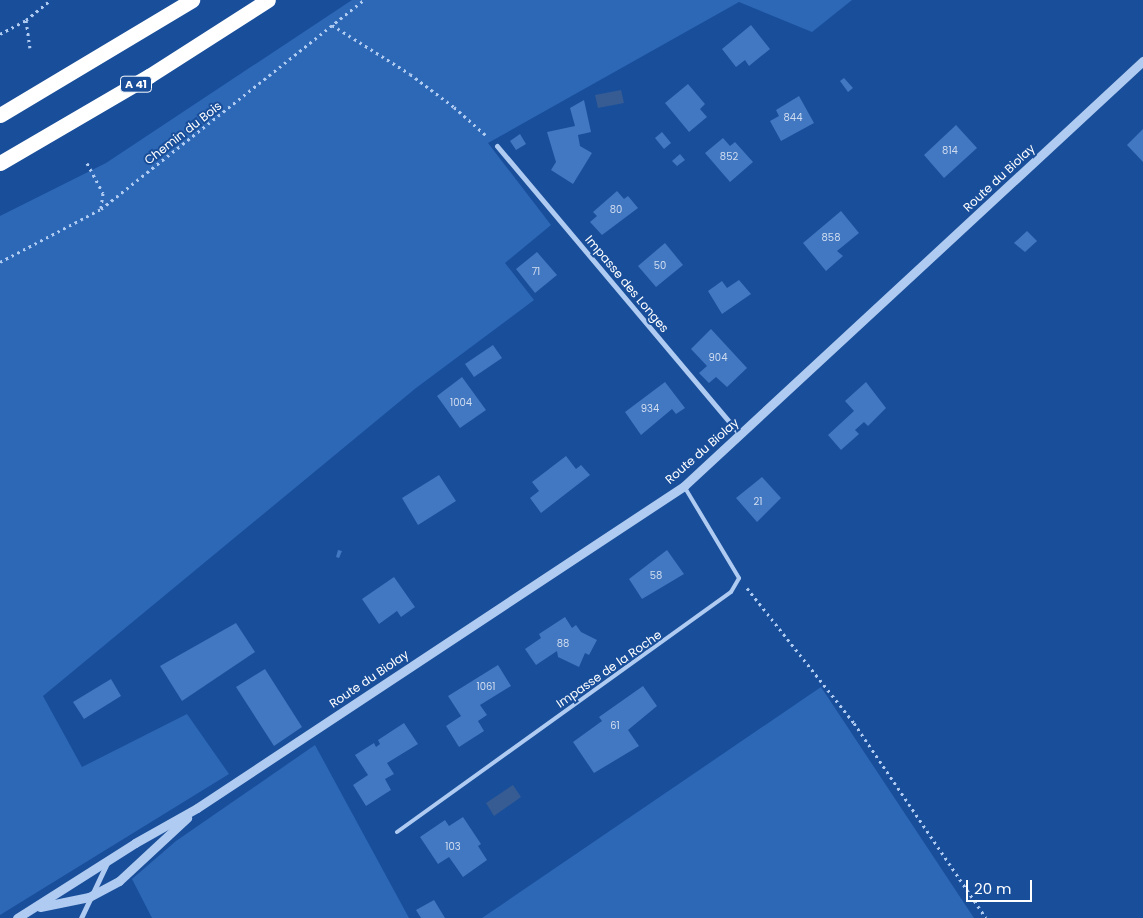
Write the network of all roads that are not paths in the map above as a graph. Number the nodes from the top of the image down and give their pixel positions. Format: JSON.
{"nodes":[{"id":1,"x":192,"y":0,"type":"edge"},
{"id":2,"x":268,"y":0,"type":"edge"},
{"id":3,"x":1143,"y":61,"type":"edge"},
{"id":4,"x":0,"y":115,"type":"edge"},
{"id":5,"x":498,"y":146,"type":"road end"},
{"id":6,"x":0,"y":163,"type":"edge"},
{"id":7,"x":741,"y":435,"type":"junction"},
{"id":8,"x":684,"y":486,"type":"junction"},
{"id":9,"x":197,"y":808,"type":"junction"},
{"id":10,"x":397,"y":832,"type":"dead end"},
{"id":11,"x":108,"y":860,"type":"junction"},
{"id":12,"x":89,"y":897,"type":"junction"},
{"id":13,"x":35,"y":908,"type":"junction"},
{"id":14,"x":17,"y":918,"type":"edge"},
{"id":15,"x":81,"y":918,"type":"edge"}],
"edges":[{"from":1,"to":4,"type":"highway"},
{"from":2,"to":6,"type":"highway","number":"A 41"},
{"from":3,"to":7,"type":"street","name":"Route du Biolay"},
{"from":5,"to":7,"type":"street","name":"Impasse des Longes"},
{"from":7,"to":8,"type":"street","name":"Route du Biolay"},
{"from":8,"to":9,"type":"street","name":"Route du Biolay"},
{"from":8,"to":10,"type":"lane","name":"Impasse de la Roche"},
{"from":9,"to":11,"type":"street","name":"Route du Biolay"},
{"from":9,"to":12,"type":"street","name":"Route du Biolay"},
{"from":11,"to":12,"type":"street"},
{"from":11,"to":13,"type":"street","name":"Route du Biolay"},
{"from":12,"to":13,"type":"street","name":"Route du Biolay"},
{"from":12,"to":15,"type":"street"},
{"from":13,"to":14,"type":"street"}]}
